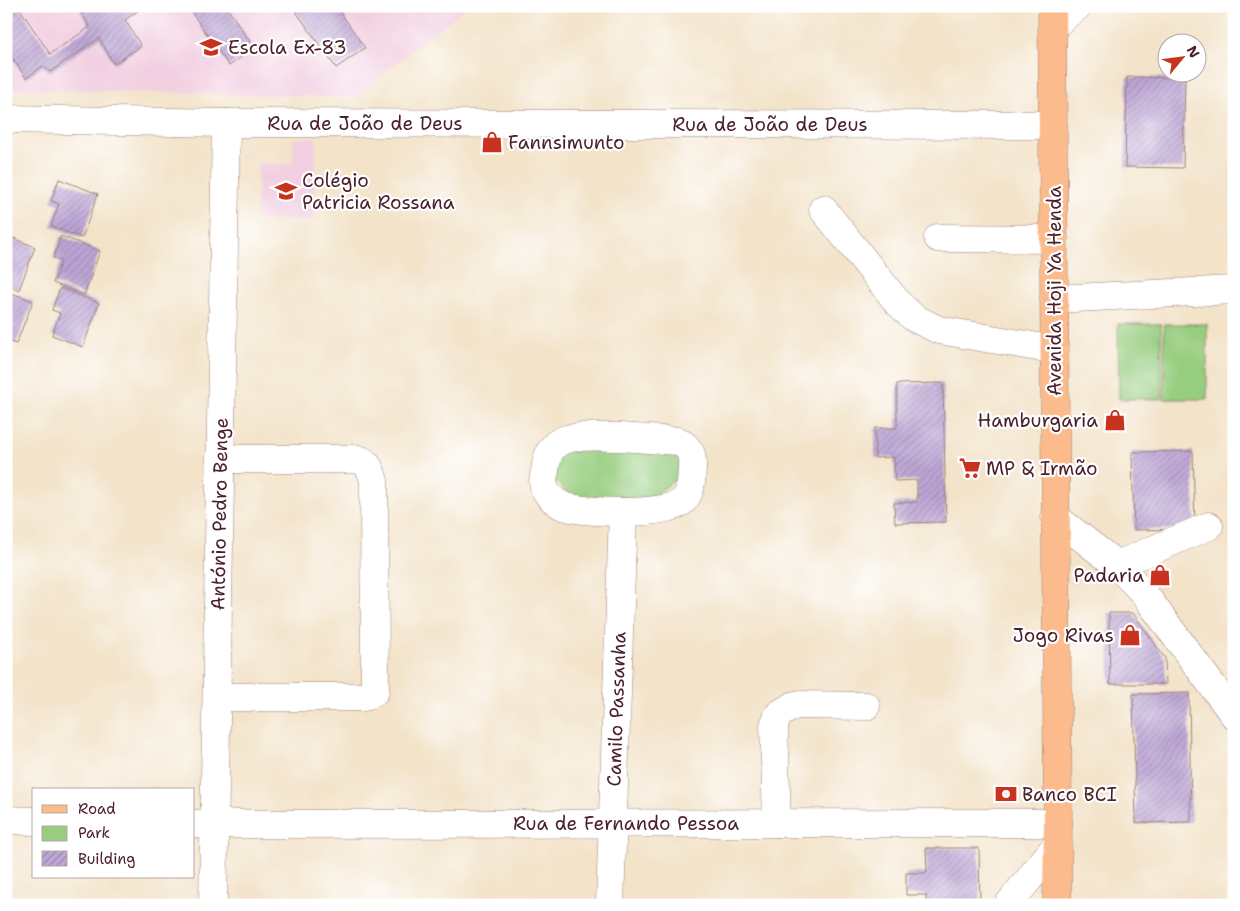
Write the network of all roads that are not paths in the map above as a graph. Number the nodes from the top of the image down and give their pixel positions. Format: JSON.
{"nodes":[{"id":1,"x":1078,"y":6,"type":"edge"},
{"id":2,"x":1052,"y":16,"type":"edge"},
{"id":3,"x":6,"y":119,"type":"edge"},
{"id":4,"x":226,"y":123,"type":"junction"},
{"id":5,"x":1053,"y":125,"type":"junction"},
{"id":6,"x":823,"y":209,"type":"dead end"},
{"id":7,"x":938,"y":238,"type":"dead end"},
{"id":8,"x":1054,"y":239,"type":"junction"},
{"id":9,"x":1234,"y":290,"type":"edge"},
{"id":10,"x":1054,"y":299,"type":"junction"},
{"id":11,"x":1055,"y":350,"type":"junction"},
{"id":12,"x":220,"y":459,"type":"junction"},
{"id":13,"x":623,"y":512,"type":"junction"},
{"id":14,"x":1055,"y":517,"type":"junction"},
{"id":15,"x":1209,"y":526,"type":"dead end"},
{"id":16,"x":1117,"y":565,"type":"junction"},
{"id":17,"x":217,"y":697,"type":"junction"},
{"id":18,"x":866,"y":706,"type":"dead end"},
{"id":19,"x":1234,"y":715,"type":"edge"},
{"id":20,"x":6,"y":820,"type":"edge"},
{"id":21,"x":32,"y":821,"type":"edge"},
{"id":22,"x":613,"y":823,"type":"junction"},
{"id":23,"x":777,"y":823,"type":"junction"},
{"id":24,"x":204,"y":825,"type":"edge"},
{"id":25,"x":1058,"y":833,"type":"junction"},
{"id":26,"x":213,"y":905,"type":"edge"},
{"id":27,"x":610,"y":905,"type":"edge"},
{"id":28,"x":1008,"y":905,"type":"edge"},
{"id":29,"x":1057,"y":905,"type":"edge"}],
"edges":[{"from":1,"to":2,"type":"street"},
{"from":2,"to":5,"type":"main road","name":"Avenida Hoji Ya Henda"},
{"from":3,"to":4,"type":"street","name":"Rua de João de Deus"},
{"from":4,"to":5,"type":"street","name":"Rua de João de Deus"},
{"from":4,"to":12,"type":"street","name":"António Pedro Benge"},
{"from":5,"to":8,"type":"main road","name":"Avenida Hoji Ya Henda"},
{"from":6,"to":11,"type":"street"},
{"from":7,"to":8,"type":"street"},
{"from":8,"to":10,"type":"main road","name":"Avenida Hoji Ya Henda"},
{"from":9,"to":10,"type":"street"},
{"from":10,"to":11,"type":"main road","name":"Avenida Hoji Ya Henda"},
{"from":11,"to":14,"type":"main road","name":"Avenida Hoji Ya Henda"},
{"from":12,"to":17,"type":"street","name":"António Pedro Benge"},
{"from":12,"to":17,"type":"street"},
{"from":13,"to":13,"type":"street"},
{"from":13,"to":22,"type":"street","name":"Camilo Passanha"},
{"from":14,"to":16,"type":"street"},
{"from":14,"to":25,"type":"main road","name":"Avenida Hoji Ya Henda"},
{"from":15,"to":16,"type":"street"},
{"from":16,"to":19,"type":"street"},
{"from":17,"to":24,"type":"street","name":"António Pedro Benge"},
{"from":18,"to":23,"type":"street"},
{"from":20,"to":21,"type":"street"},
{"from":22,"to":23,"type":"street","name":"Rua de Fernando Pessoa"},
{"from":22,"to":24,"type":"street","name":"Rua de Fernando Pessoa"},
{"from":22,"to":27,"type":"street","name":"Camilo Passanha"},
{"from":23,"to":25,"type":"street","name":"Rua de Fernando Pessoa"},
{"from":24,"to":26,"type":"street","name":"António Pedro Benge"},
{"from":25,"to":28,"type":"street"},
{"from":25,"to":29,"type":"main road","name":"Avenida Hoji Ya Henda"}]}
